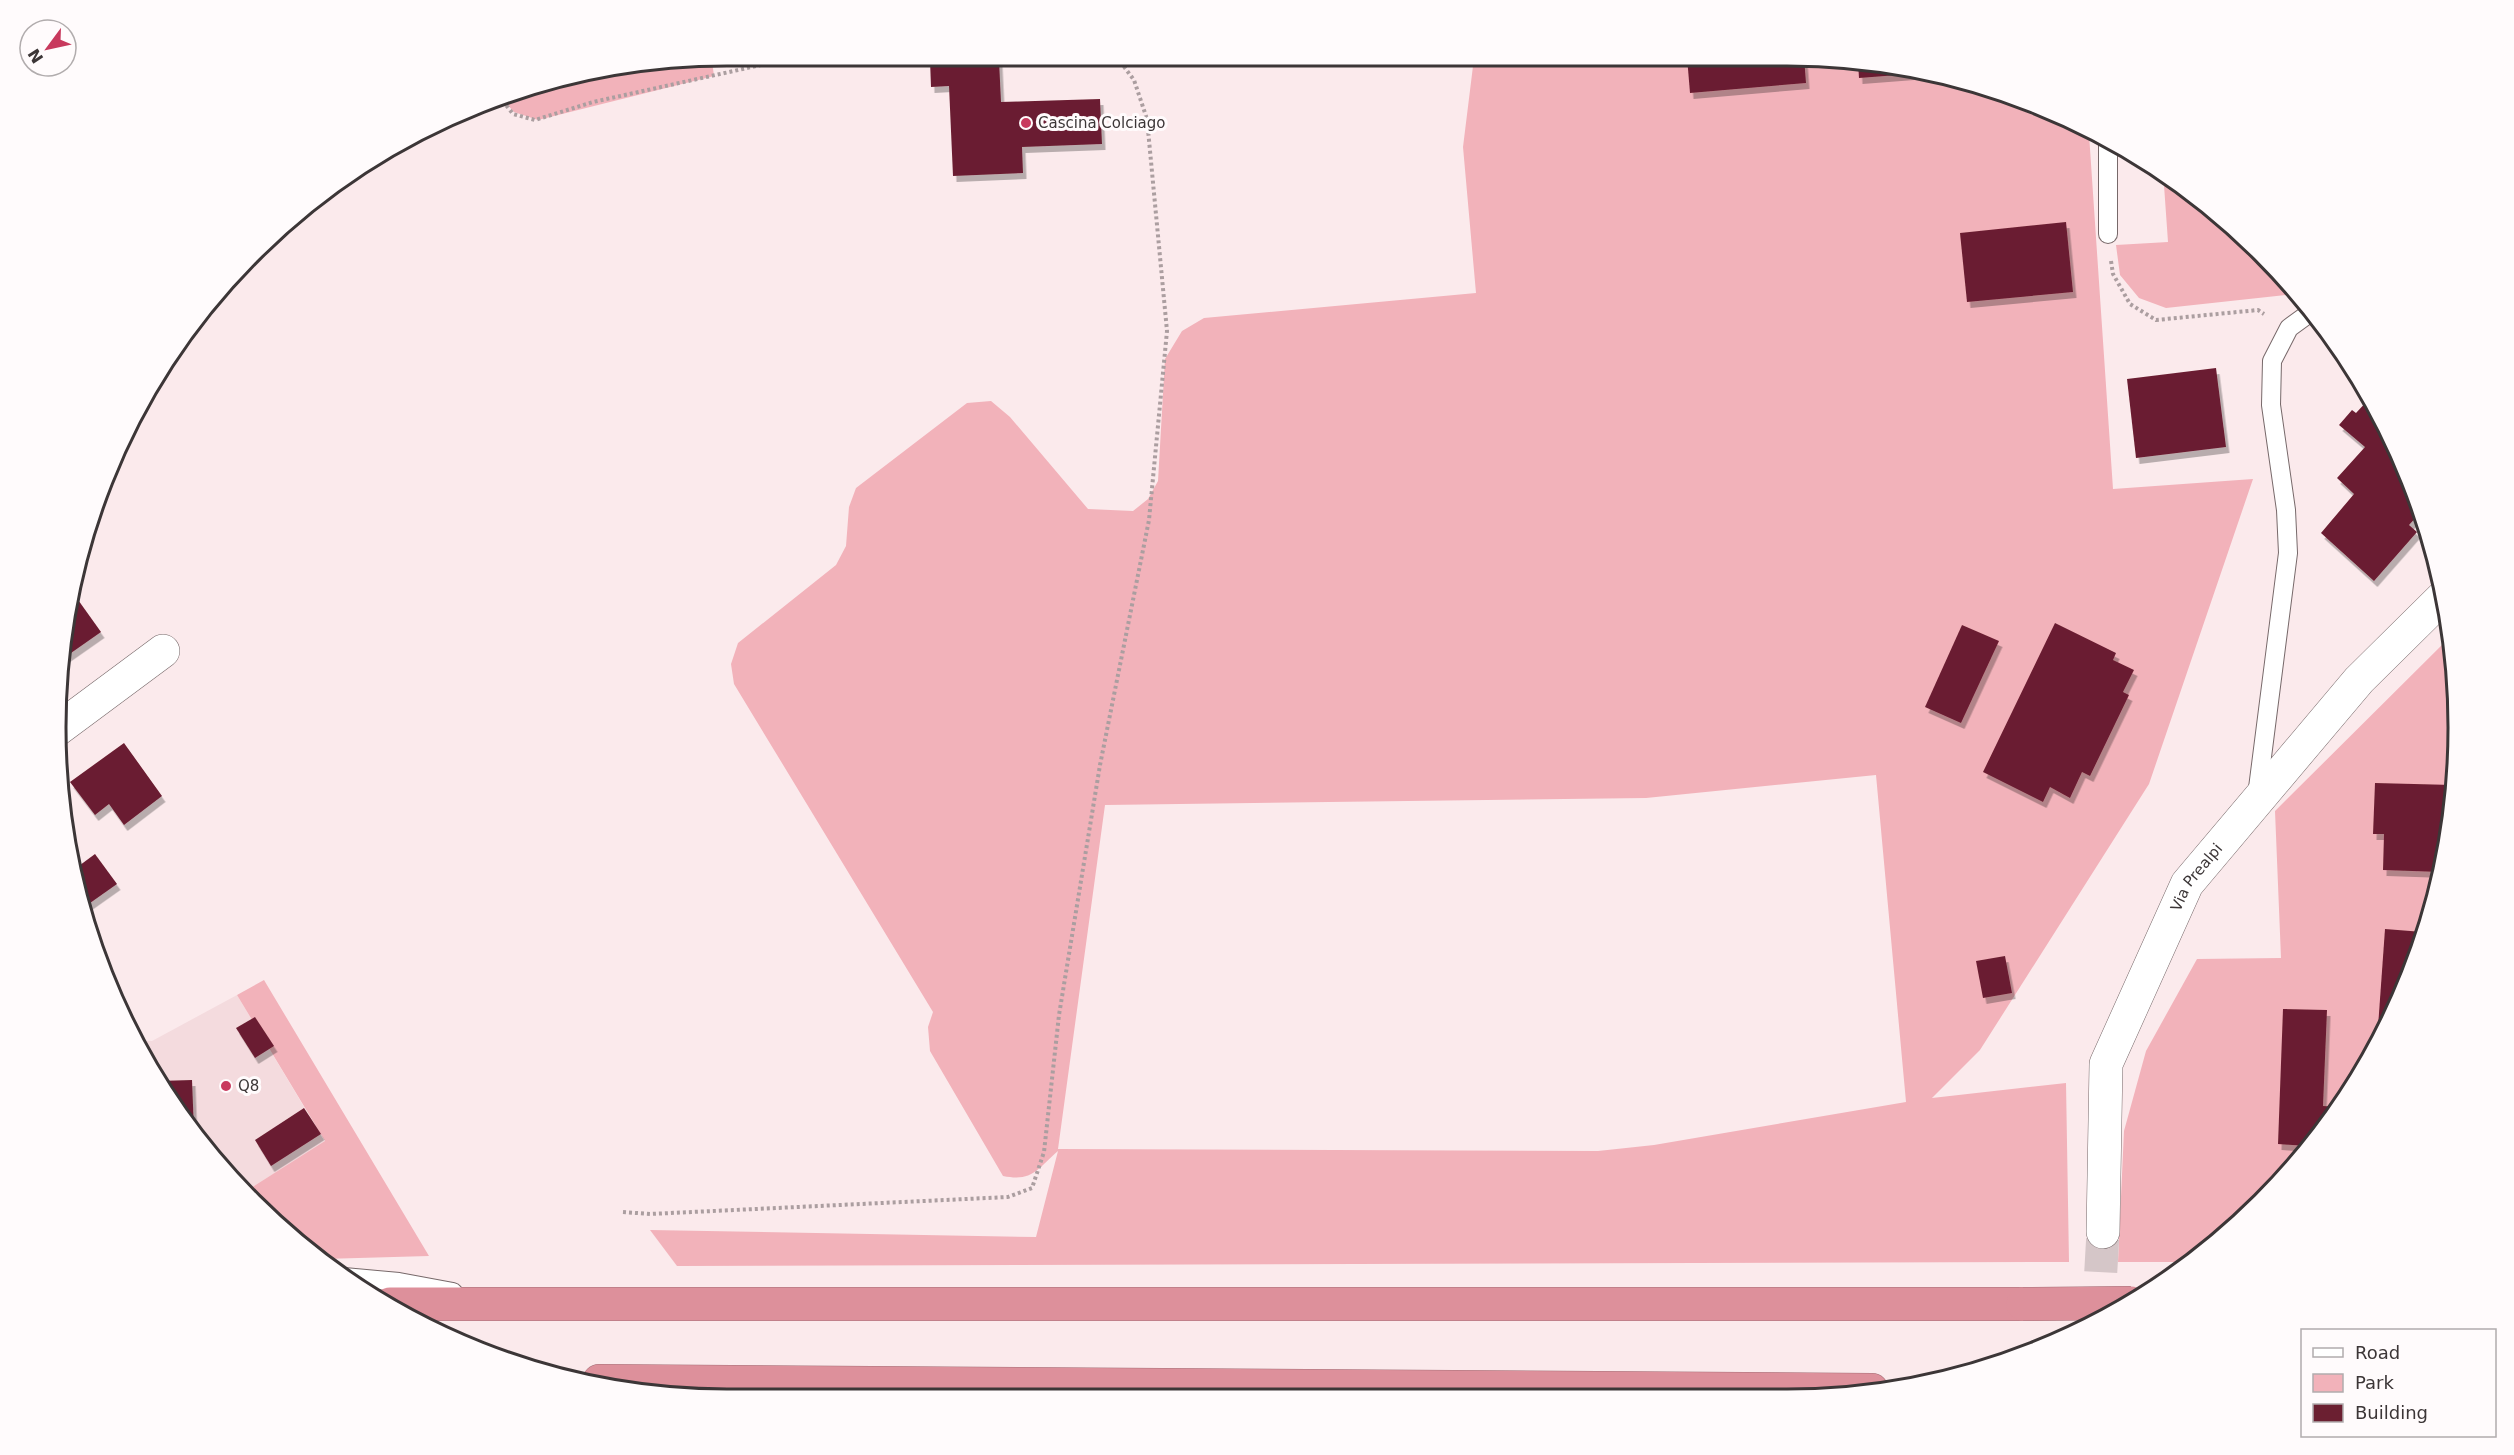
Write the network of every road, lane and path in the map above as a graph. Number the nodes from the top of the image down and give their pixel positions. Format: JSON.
{"nodes":[{"id":1,"x":756,"y":66,"type":"edge"},
{"id":2,"x":1124,"y":66,"type":"edge"},
{"id":3,"x":506,"y":104,"type":"edge"},
{"id":4,"x":2108,"y":150,"type":"edge"},
{"id":5,"x":2108,"y":234,"type":"joint"},
{"id":6,"x":2304,"y":317,"type":"edge"},
{"id":7,"x":2289,"y":328,"type":"junction"},
{"id":8,"x":2436,"y":604,"type":"edge"},
{"id":9,"x":163,"y":651,"type":"dead end"},
{"id":10,"x":66,"y":723,"type":"edge"},
{"id":11,"x":2256,"y":802,"type":"junction"},
{"id":12,"x":622,"y":1212,"type":"dead end"},
{"id":13,"x":2103,"y":1232,"type":"tunnel mouth"},
{"id":14,"x":361,"y":1279,"type":"edge"},
{"id":15,"x":2111,"y":1303,"type":"edge"},
{"id":16,"x":404,"y":1304,"type":"edge"},
{"id":17,"x":519,"y":1304,"type":"junction"},
{"id":18,"x":630,"y":1381,"type":"edge"},
{"id":19,"x":1731,"y":1389,"type":"edge"}],
"edges":[{"from":1,"to":3,"type":"path"},
{"from":2,"to":12,"type":"path"},
{"from":4,"to":5,"type":"lane"},
{"from":5,"to":7,"type":"path"},
{"from":6,"to":7,"type":"lane"},
{"from":7,"to":11,"type":"lane"},
{"from":8,"to":11,"type":"street","name":"Via Prealpi"},
{"from":9,"to":10,"type":"street"},
{"from":11,"to":13,"type":"street","name":"Via Prealpi"},
{"from":14,"to":17,"type":"lane"},
{"from":15,"to":17,"type":"highway","bridge":true},
{"from":16,"to":17,"type":"highway"},
{"from":18,"to":19,"type":"highway"}]}
